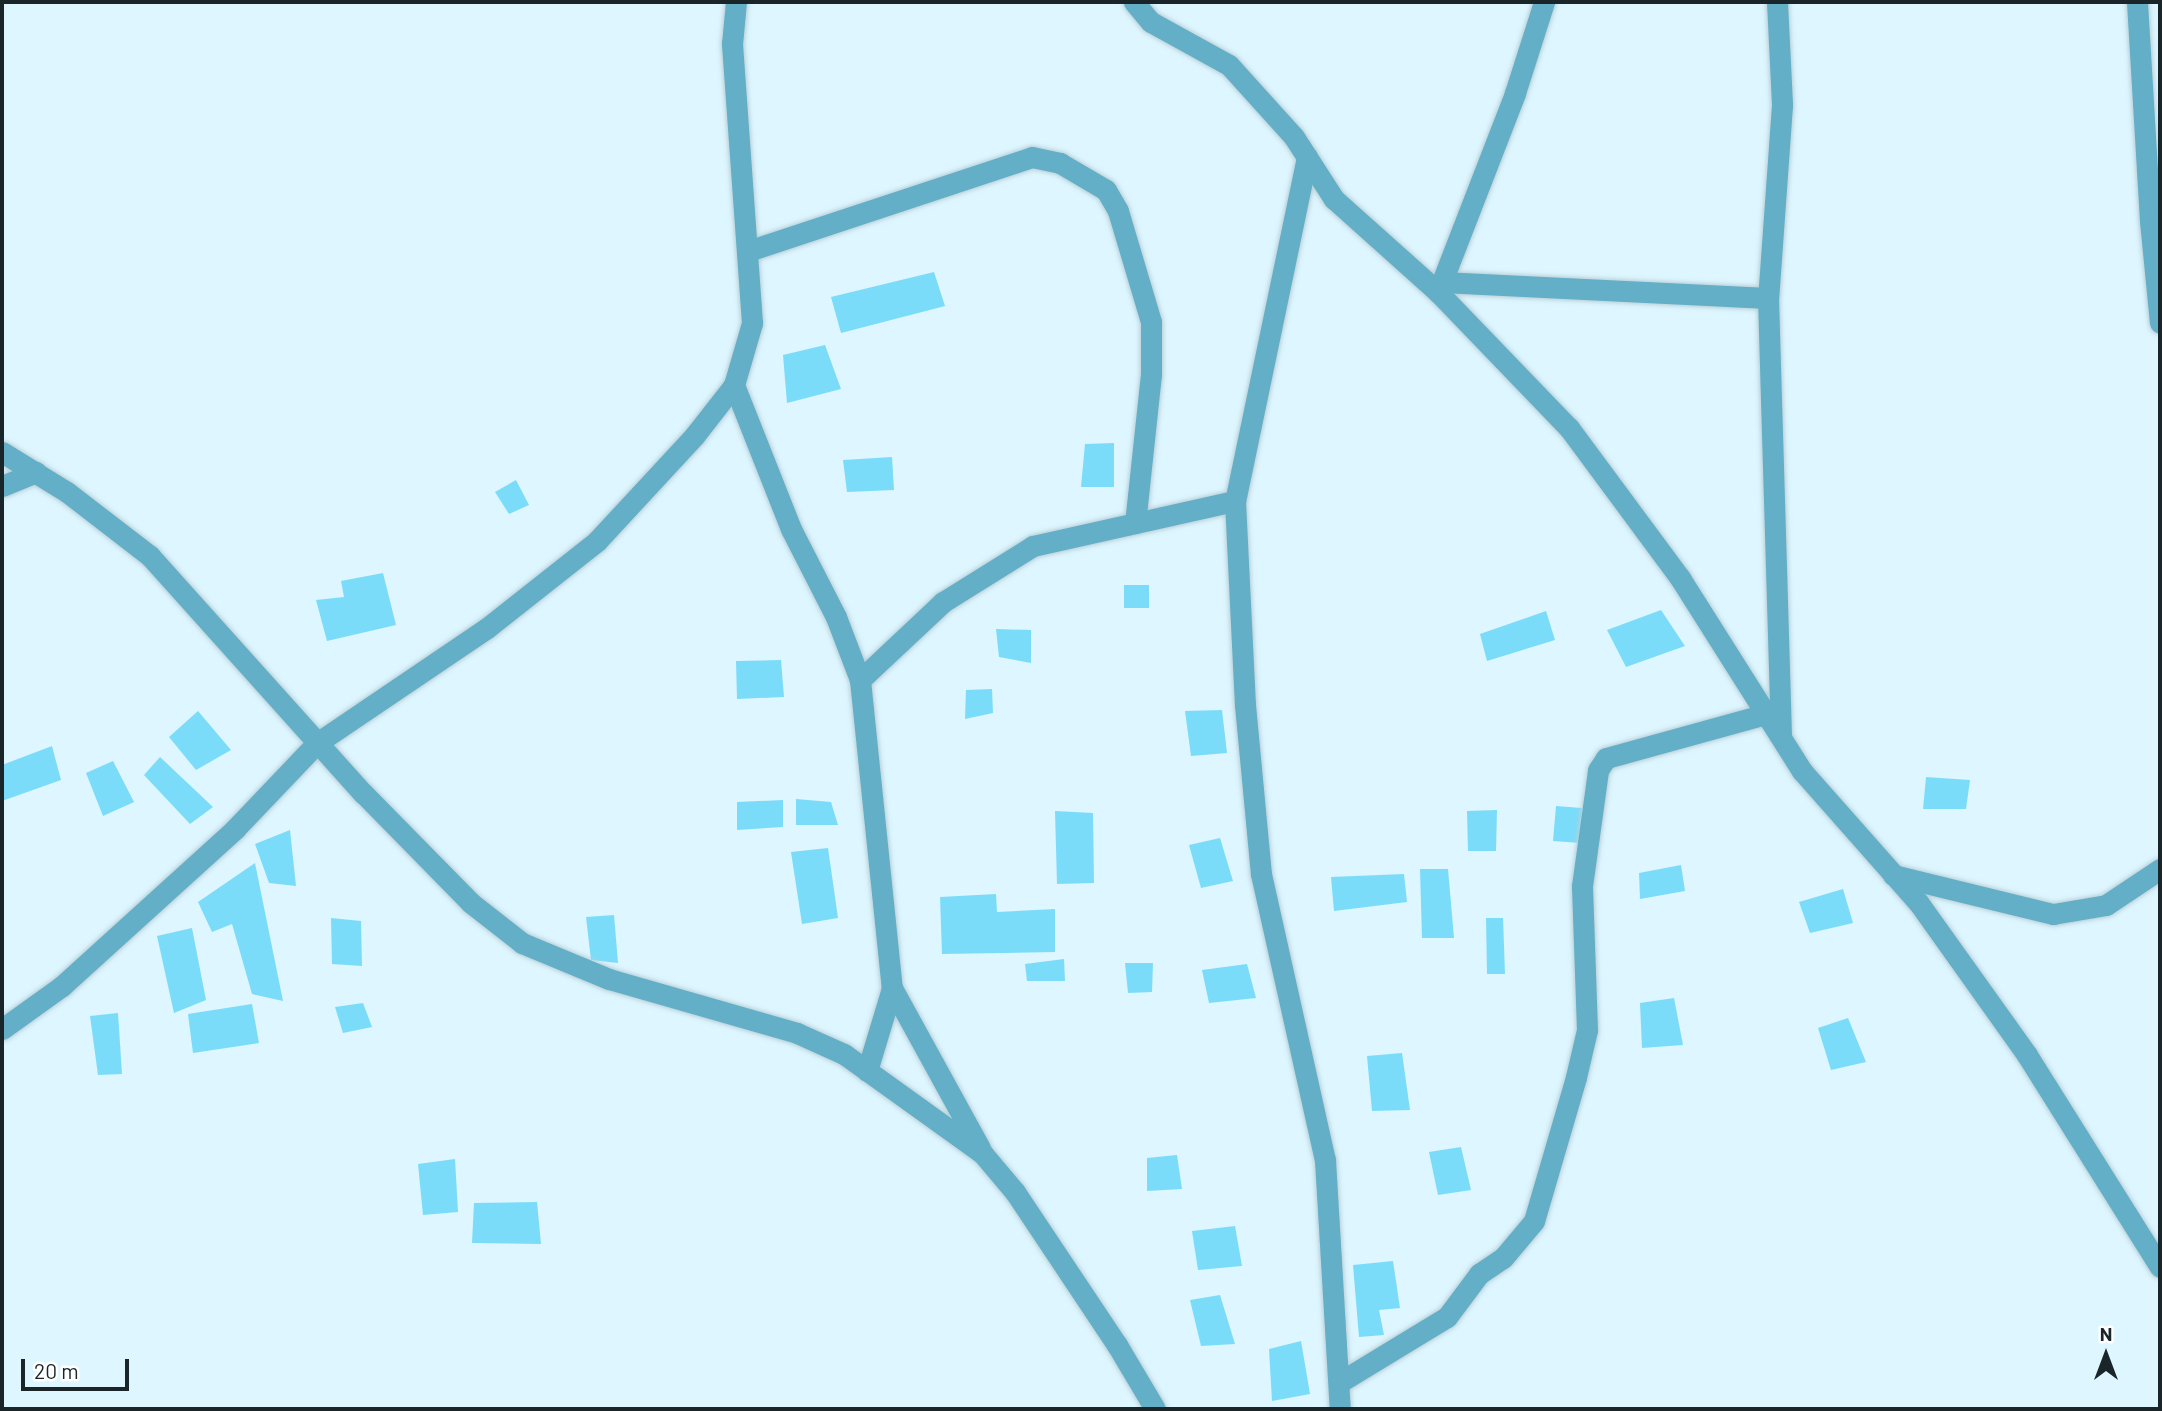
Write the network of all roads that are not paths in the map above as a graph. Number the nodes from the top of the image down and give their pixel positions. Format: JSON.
{"nodes":[{"id":1,"x":736,"y":2,"type":"edge"},
{"id":2,"x":1134,"y":2,"type":"edge"},
{"id":3,"x":1544,"y":2,"type":"edge"},
{"id":4,"x":1777,"y":2,"type":"edge"},
{"id":5,"x":2137,"y":2,"type":"edge"},
{"id":6,"x":1307,"y":157,"type":"junction"},
{"id":7,"x":747,"y":251,"type":"junction"},
{"id":8,"x":1440,"y":287,"type":"junction"},
{"id":9,"x":1768,"y":298,"type":"junction"},
{"id":10,"x":2160,"y":323,"type":"edge"},
{"id":11,"x":734,"y":384,"type":"junction"},
{"id":12,"x":2,"y":452,"type":"edge"},
{"id":13,"x":36,"y":472,"type":"junction"},
{"id":14,"x":2,"y":486,"type":"edge"},
{"id":15,"x":1235,"y":501,"type":"junction"},
{"id":16,"x":1135,"y":523,"type":"junction"},
{"id":17,"x":860,"y":680,"type":"junction"},
{"id":18,"x":1766,"y":714,"type":"junction"},
{"id":19,"x":1781,"y":737,"type":"junction"},
{"id":20,"x":317,"y":743,"type":"junction"},
{"id":21,"x":2160,"y":869,"type":"edge"},
{"id":22,"x":1893,"y":875,"type":"junction"},
{"id":23,"x":892,"y":988,"type":"junction"},
{"id":24,"x":2,"y":1029,"type":"edge"},
{"id":25,"x":867,"y":1071,"type":"junction"},
{"id":26,"x":983,"y":1154,"type":"junction"},
{"id":27,"x":2160,"y":1268,"type":"edge"},
{"id":28,"x":1340,"y":1382,"type":"junction"},
{"id":29,"x":1155,"y":1409,"type":"edge"},
{"id":30,"x":1340,"y":1409,"type":"edge"}],
"edges":[{"from":1,"to":7,"type":"street"},
{"from":2,"to":6,"type":"street"},
{"from":3,"to":8,"type":"street"},
{"from":4,"to":9,"type":"street"},
{"from":5,"to":10,"type":"street"},
{"from":6,"to":8,"type":"street"},
{"from":6,"to":15,"type":"street"},
{"from":7,"to":11,"type":"street"},
{"from":7,"to":16,"type":"street"},
{"from":8,"to":9,"type":"street"},
{"from":8,"to":18,"type":"street"},
{"from":9,"to":19,"type":"street"},
{"from":11,"to":17,"type":"street"},
{"from":11,"to":20,"type":"street"},
{"from":12,"to":13,"type":"street"},
{"from":13,"to":14,"type":"street"},
{"from":13,"to":20,"type":"street"},
{"from":15,"to":16,"type":"street"},
{"from":15,"to":28,"type":"street"},
{"from":16,"to":17,"type":"street"},
{"from":17,"to":23,"type":"street"},
{"from":18,"to":19,"type":"street"},
{"from":18,"to":28,"type":"street"},
{"from":19,"to":22,"type":"street"},
{"from":20,"to":24,"type":"street"},
{"from":20,"to":25,"type":"street"},
{"from":21,"to":22,"type":"street"},
{"from":22,"to":27,"type":"street"},
{"from":23,"to":25,"type":"street"},
{"from":23,"to":26,"type":"street"},
{"from":25,"to":26,"type":"street"},
{"from":26,"to":29,"type":"street"},
{"from":28,"to":30,"type":"street"}]}
